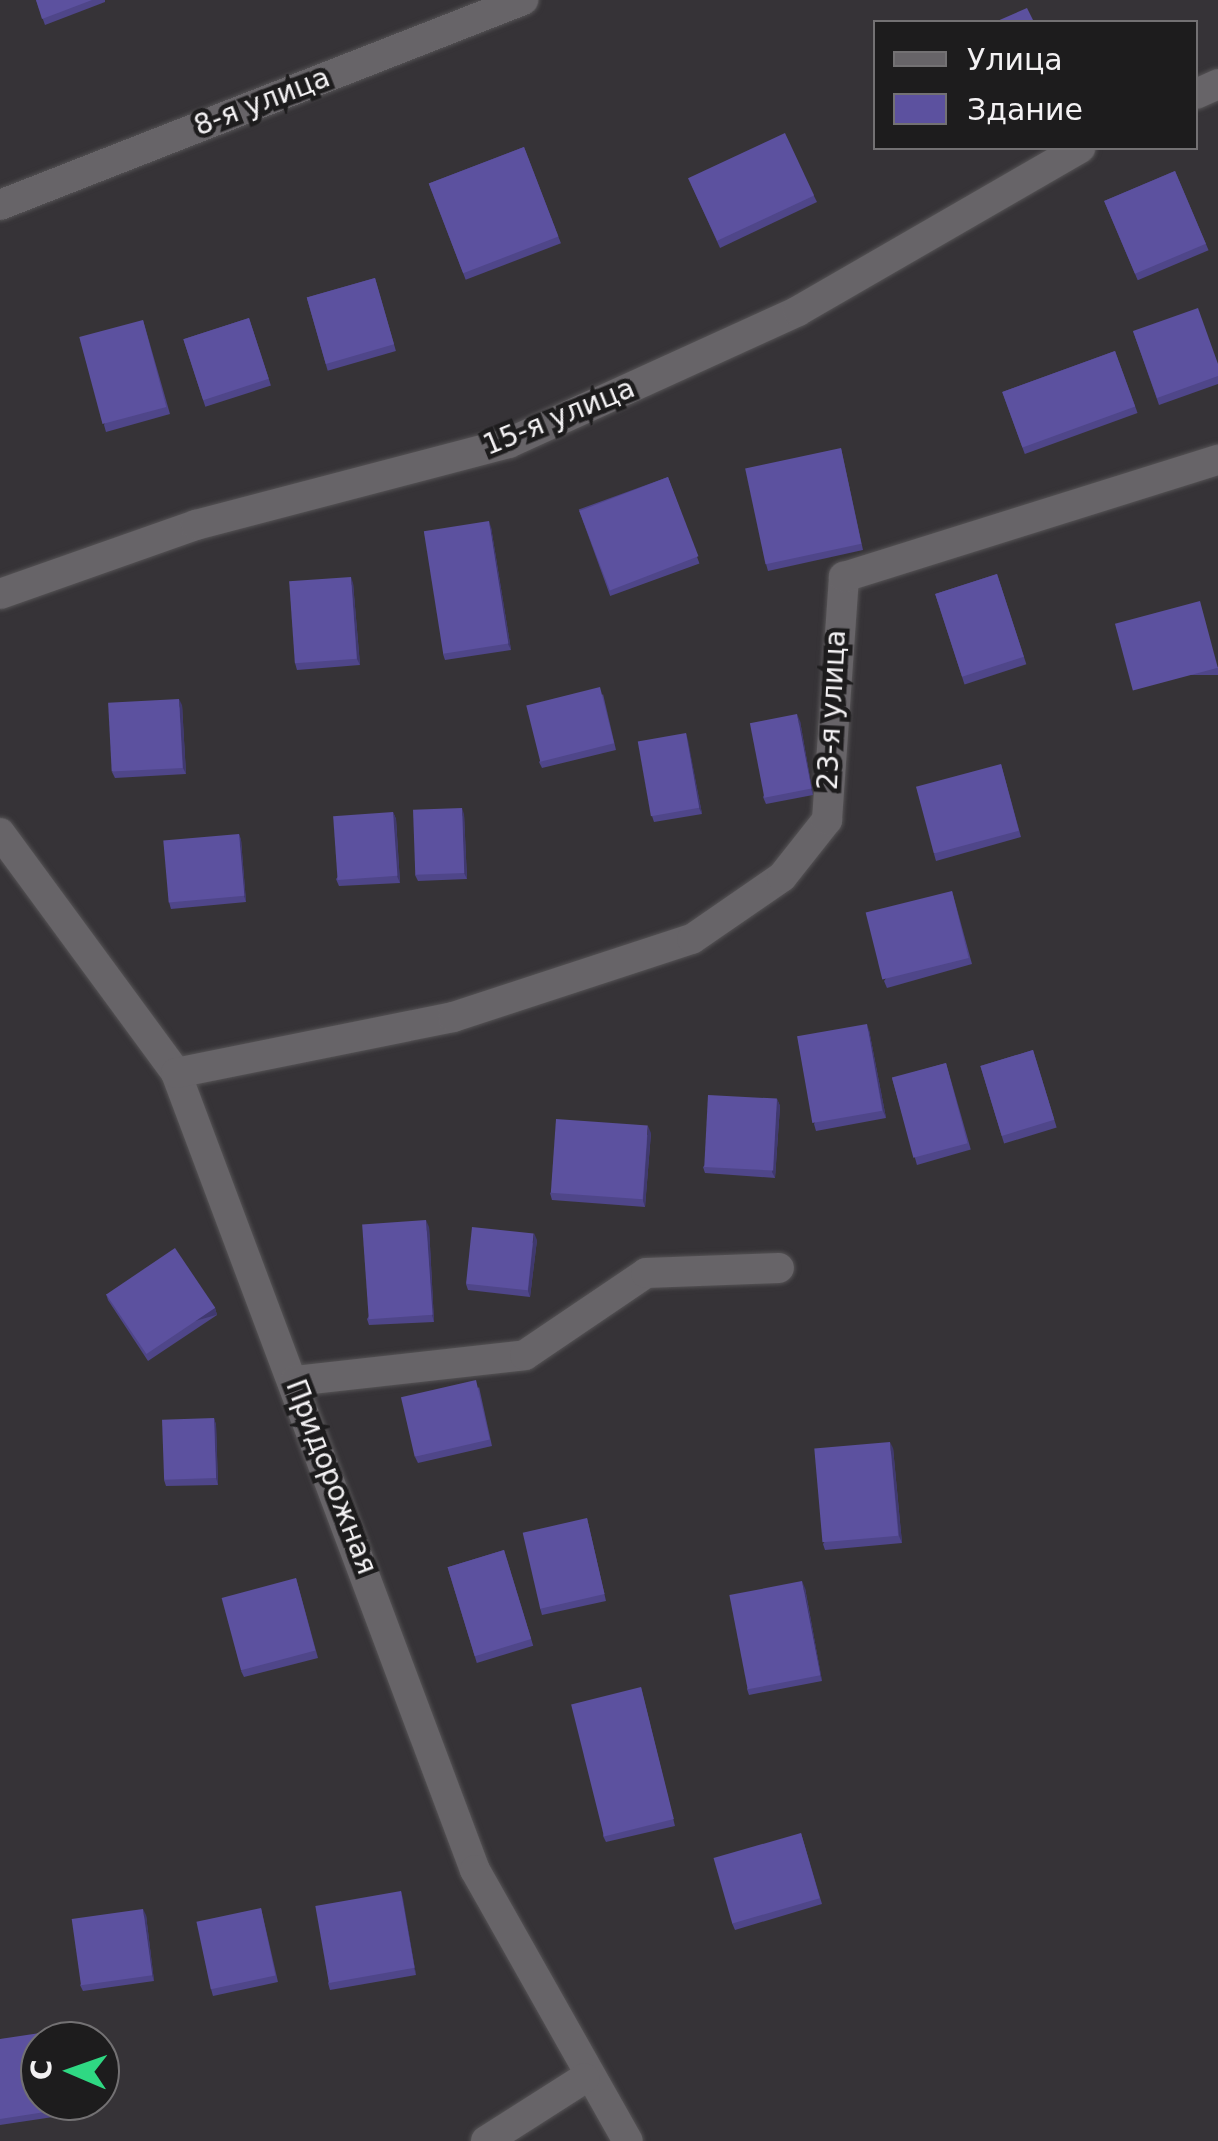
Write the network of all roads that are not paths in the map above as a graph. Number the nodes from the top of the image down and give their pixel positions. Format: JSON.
{"nodes":[{"id":1,"x":523,"y":0,"type":"edge"},
{"id":2,"x":1077,"y":150,"type":"edge"},
{"id":3,"x":0,"y":204,"type":"edge"},
{"id":4,"x":1218,"y":460,"type":"edge"},
{"id":5,"x":0,"y":594,"type":"edge"},
{"id":6,"x":0,"y":833,"type":"edge"},
{"id":7,"x":176,"y":1073,"type":"junction"},
{"id":8,"x":779,"y":1268,"type":"dead end"},
{"id":9,"x":296,"y":1381,"type":"junction"},
{"id":10,"x":585,"y":2078,"type":"junction"},
{"id":11,"x":486,"y":2141,"type":"edge"},
{"id":12,"x":628,"y":2141,"type":"edge"}],
"edges":[{"from":1,"to":3,"type":"street","name":"8-я улица"},
{"from":2,"to":5,"type":"street","name":"15-я улица"},
{"from":4,"to":7,"type":"street","name":"23-я улица"},
{"from":6,"to":7,"type":"street","name":"Придорожная"},
{"from":7,"to":9,"type":"street","name":"Придорожная"},
{"from":8,"to":9,"type":"street"},
{"from":9,"to":10,"type":"street","name":"Придорожная"},
{"from":10,"to":11,"type":"street"},
{"from":10,"to":12,"type":"street","name":"Придорожная"}]}
